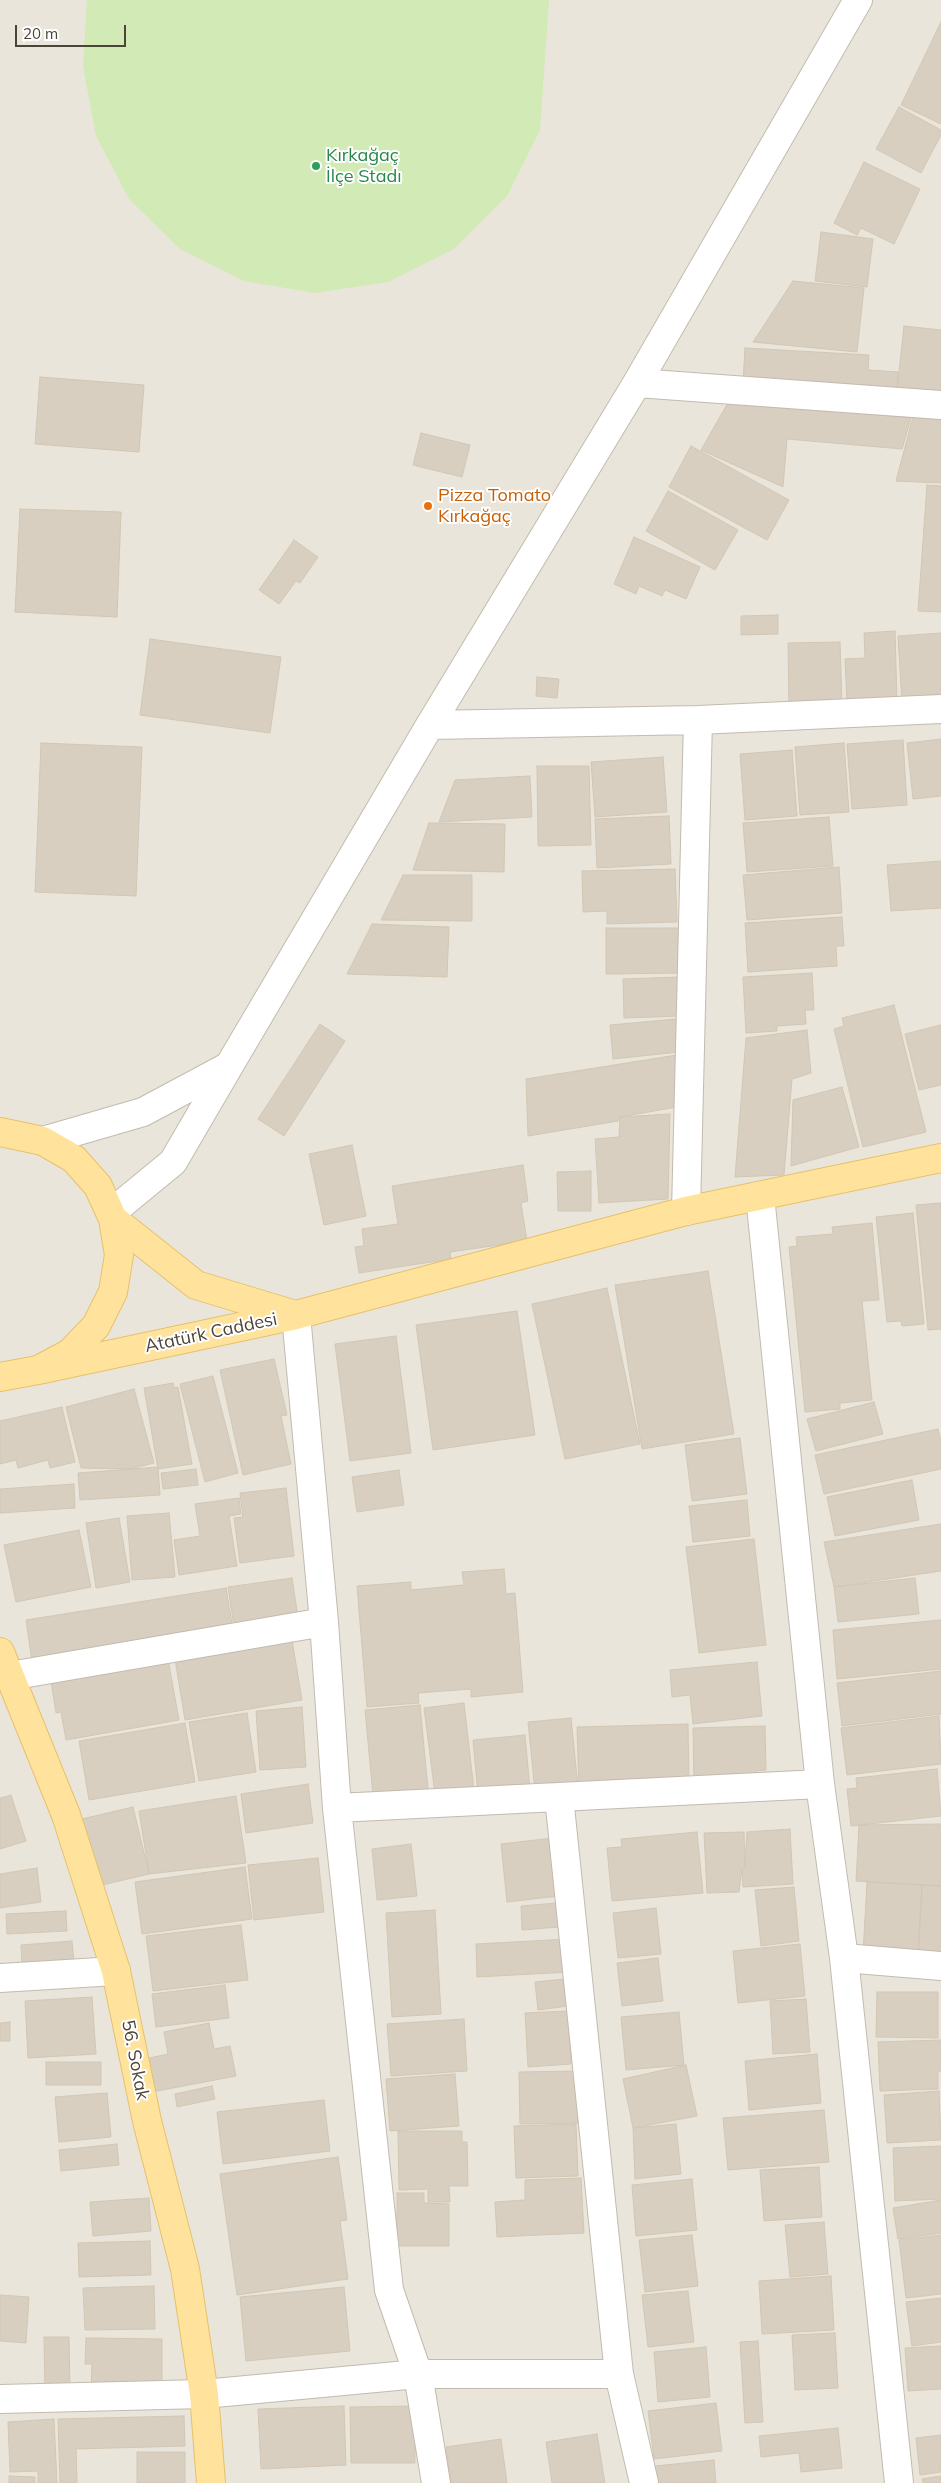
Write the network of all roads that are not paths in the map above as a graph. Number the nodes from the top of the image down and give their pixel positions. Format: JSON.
{"nodes":[{"id":1,"x":858,"y":0,"type":"edge"},
{"id":2,"x":637,"y":382,"type":"junction"},
{"id":3,"x":941,"y":405,"type":"edge"},
{"id":4,"x":941,"y":709,"type":"edge"},
{"id":5,"x":698,"y":720,"type":"junction"},
{"id":6,"x":430,"y":725,"type":"junction"},
{"id":7,"x":229,"y":1066,"type":"junction"},
{"id":8,"x":1,"y":1130,"type":"edge"},
{"id":9,"x":43,"y":1141,"type":"junction"},
{"id":10,"x":941,"y":1158,"type":"edge"},
{"id":11,"x":760,"y":1196,"type":"junction"},
{"id":12,"x":686,"y":1212,"type":"junction"},
{"id":13,"x":112,"y":1216,"type":"junction"},
{"id":14,"x":296,"y":1315,"type":"junction"},
{"id":15,"x":38,"y":1370,"type":"junction"},
{"id":16,"x":0,"y":1377,"type":"edge"},
{"id":17,"x":324,"y":1622,"type":"junction"},
{"id":18,"x":5,"y":1664,"type":"edge"},
{"id":19,"x":820,"y":1784,"type":"junction"},
{"id":20,"x":559,"y":1797,"type":"junction"},
{"id":21,"x":338,"y":1808,"type":"junction"},
{"id":22,"x":844,"y":1958,"type":"junction"},
{"id":23,"x":941,"y":1966,"type":"edge"},
{"id":24,"x":116,"y":1971,"type":"junction"},
{"id":25,"x":0,"y":1978,"type":"edge"},
{"id":26,"x":418,"y":2374,"type":"junction"},
{"id":27,"x":619,"y":2374,"type":"junction"},
{"id":28,"x":204,"y":2394,"type":"junction"},
{"id":29,"x":0,"y":2399,"type":"edge"},
{"id":30,"x":211,"y":2483,"type":"edge"},
{"id":31,"x":436,"y":2483,"type":"edge"},
{"id":32,"x":644,"y":2483,"type":"edge"},
{"id":33,"x":898,"y":2483,"type":"edge"}],
"edges":[{"from":1,"to":2,"type":"street"},
{"from":2,"to":3,"type":"street"},
{"from":2,"to":6,"type":"street"},
{"from":4,"to":5,"type":"street"},
{"from":5,"to":6,"type":"street"},
{"from":5,"to":12,"type":"street"},
{"from":6,"to":7,"type":"street"},
{"from":7,"to":9,"type":"street"},
{"from":7,"to":13,"type":"street"},
{"from":8,"to":9,"type":"main road","name":"Atatürk Caddesi"},
{"from":9,"to":13,"type":"main road","name":"Atatürk Caddesi"},
{"from":10,"to":11,"type":"main road"},
{"from":11,"to":12,"type":"main road"},
{"from":11,"to":19,"type":"street"},
{"from":12,"to":14,"type":"main road"},
{"from":13,"to":14,"type":"main road","name":"Atatürk Caddesi"},
{"from":13,"to":15,"type":"main road","name":"Atatürk Caddesi"},
{"from":14,"to":15,"type":"main road","name":"Atatürk Caddesi"},
{"from":14,"to":17,"type":"street"},
{"from":15,"to":16,"type":"main road","name":"Atatürk Caddesi"},
{"from":17,"to":18,"type":"street"},
{"from":17,"to":21,"type":"street"},
{"from":18,"to":24,"type":"main road","name":"56. Sokak"},
{"from":19,"to":20,"type":"street"},
{"from":19,"to":22,"type":"street"},
{"from":20,"to":21,"type":"street"},
{"from":20,"to":27,"type":"street"},
{"from":21,"to":26,"type":"street"},
{"from":22,"to":23,"type":"street"},
{"from":22,"to":33,"type":"street"},
{"from":24,"to":25,"type":"street"},
{"from":24,"to":28,"type":"main road","name":"56. Sokak"},
{"from":26,"to":27,"type":"street"},
{"from":26,"to":28,"type":"street"},
{"from":26,"to":31,"type":"street"},
{"from":27,"to":32,"type":"street"},
{"from":28,"to":29,"type":"street"},
{"from":28,"to":30,"type":"main road","name":"56. Sokak"}]}
